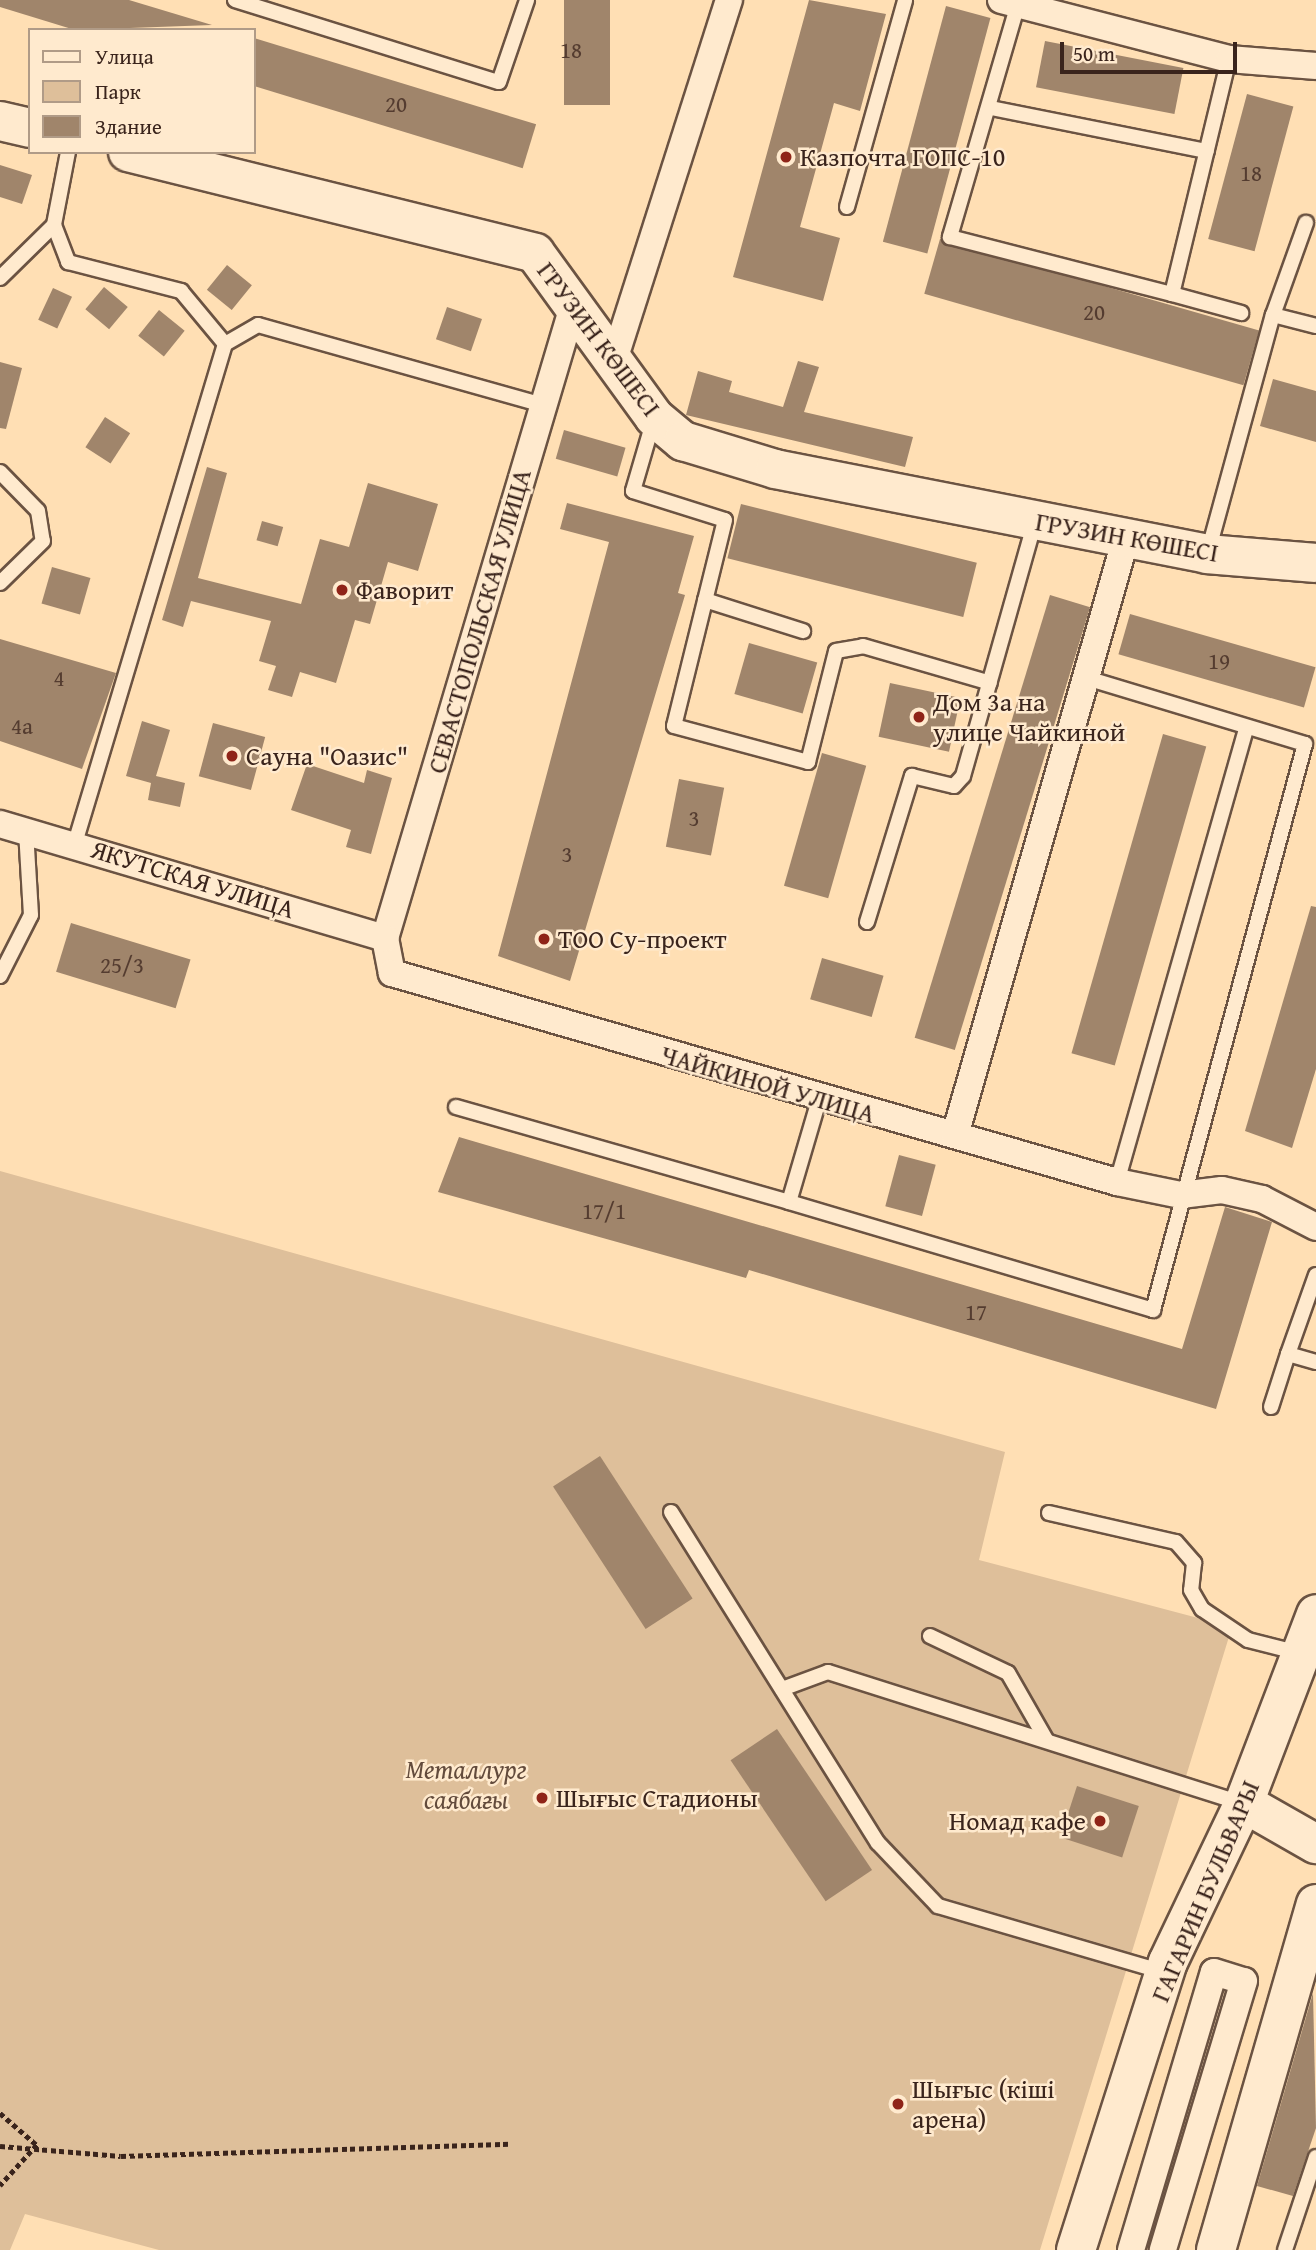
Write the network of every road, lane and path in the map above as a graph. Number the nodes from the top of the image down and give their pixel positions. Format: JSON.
{"nodes":[{"id":1,"x":235,"y":0,"type":"edge"},
{"id":2,"x":527,"y":0,"type":"edge"},
{"id":3,"x":729,"y":0,"type":"edge"},
{"id":4,"x":905,"y":0,"type":"edge"},
{"id":5,"x":250,"y":2,"type":"edge"},
{"id":6,"x":1010,"y":2,"type":"edge"},
{"id":7,"x":1229,"y":59,"type":"junction"},
{"id":8,"x":1316,"y":66,"type":"edge"},
{"id":9,"x":991,"y":108,"type":"junction"},
{"id":10,"x":0,"y":121,"type":"edge"},
{"id":11,"x":28,"y":128,"type":"edge"},
{"id":12,"x":1207,"y":151,"type":"junction"},
{"id":13,"x":68,"y":154,"type":"edge"},
{"id":14,"x":136,"y":154,"type":"edge"},
{"id":15,"x":847,"y":207,"type":"dead end"},
{"id":16,"x":1306,"y":223,"type":"dead end"},
{"id":17,"x":54,"y":225,"type":"junction"},
{"id":18,"x":0,"y":278,"type":"edge"},
{"id":19,"x":1172,"y":293,"type":"junction"},
{"id":20,"x":574,"y":303,"type":"junction"},
{"id":21,"x":1241,"y":313,"type":"dead end"},
{"id":22,"x":1273,"y":315,"type":"junction"},
{"id":23,"x":1316,"y":326,"type":"edge"},
{"id":24,"x":225,"y":344,"type":"junction"},
{"id":25,"x":615,"y":357,"type":"junction"},
{"id":26,"x":543,"y":405,"type":"junction"},
{"id":27,"x":654,"y":417,"type":"junction"},
{"id":28,"x":0,"y":472,"type":"edge"},
{"id":29,"x":1035,"y":521,"type":"junction"},
{"id":30,"x":1126,"y":538,"type":"junction"},
{"id":31,"x":1208,"y":554,"type":"junction"},
{"id":32,"x":1316,"y":563,"type":"edge"},
{"id":33,"x":0,"y":583,"type":"edge"},
{"id":34,"x":705,"y":600,"type":"junction"},
{"id":35,"x":803,"y":631,"type":"dead end"},
{"id":36,"x":1086,"y":678,"type":"junction"},
{"id":37,"x":989,"y":683,"type":"junction"},
{"id":38,"x":1247,"y":727,"type":"junction"},
{"id":39,"x":0,"y":824,"type":"edge"},
{"id":40,"x":26,"y":830,"type":"junction"},
{"id":41,"x":75,"y":843,"type":"junction"},
{"id":42,"x":867,"y":922,"type":"dead end"},
{"id":43,"x":385,"y":938,"type":"junction"},
{"id":44,"x":0,"y":976,"type":"edge"},
{"id":45,"x":819,"y":1100,"type":"junction"},
{"id":46,"x":456,"y":1107,"type":"dead end"},
{"id":47,"x":955,"y":1135,"type":"junction"},
{"id":48,"x":1117,"y":1182,"type":"junction"},
{"id":49,"x":1181,"y":1195,"type":"junction"},
{"id":50,"x":789,"y":1202,"type":"junction"},
{"id":51,"x":1316,"y":1227,"type":"edge"},
{"id":52,"x":1316,"y":1275,"type":"edge"},
{"id":53,"x":1288,"y":1354,"type":"junction"},
{"id":54,"x":1316,"y":1362,"type":"edge"},
{"id":55,"x":1271,"y":1407,"type":"dead end"},
{"id":56,"x":671,"y":1512,"type":"dead end"},
{"id":57,"x":1049,"y":1513,"type":"dead end"},
{"id":58,"x":1316,"y":1614,"type":"edge"},
{"id":59,"x":930,"y":1636,"type":"dead end"},
{"id":60,"x":1304,"y":1654,"type":"junction"},
{"id":61,"x":782,"y":1689,"type":"junction"},
{"id":62,"x":1046,"y":1741,"type":"junction"},
{"id":63,"x":1244,"y":1803,"type":"junction"},
{"id":64,"x":1316,"y":1844,"type":"edge"},
{"id":65,"x":1316,"y":1904,"type":"edge"},
{"id":66,"x":1165,"y":1973,"type":"junction"},
{"id":67,"x":0,"y":2113,"type":"edge"},
{"id":68,"x":511,"y":2144,"type":"dead end"},
{"id":69,"x":37,"y":2145,"type":"junction"},
{"id":70,"x":0,"y":2146,"type":"edge"},
{"id":71,"x":1316,"y":2157,"type":"edge"},
{"id":72,"x":0,"y":2186,"type":"edge"},
{"id":73,"x":1076,"y":2250,"type":"edge"},
{"id":74,"x":1131,"y":2250,"type":"edge"},
{"id":75,"x":1163,"y":2250,"type":"edge"},
{"id":76,"x":1216,"y":2250,"type":"edge"},
{"id":77,"x":1284,"y":2250,"type":"edge"}],
"edges":[{"from":1,"to":5,"type":"lane"},
{"from":2,"to":5,"type":"lane"},
{"from":3,"to":25,"type":"street"},
{"from":4,"to":15,"type":"lane"},
{"from":6,"to":7,"type":"street"},
{"from":6,"to":9,"type":"lane"},
{"from":7,"to":8,"type":"street"},
{"from":7,"to":12,"type":"lane"},
{"from":9,"to":12,"type":"lane"},
{"from":9,"to":19,"type":"lane"},
{"from":10,"to":11,"type":"street"},
{"from":12,"to":19,"type":"lane"},
{"from":13,"to":17,"type":"lane"},
{"from":14,"to":20,"type":"street","name":"ГРУЗИН КӨШЕСІ"},
{"from":16,"to":22,"type":"lane"},
{"from":17,"to":18,"type":"lane"},
{"from":17,"to":24,"type":"lane"},
{"from":19,"to":21,"type":"lane"},
{"from":20,"to":25,"type":"street","name":"ГРУЗИН КӨШЕСІ"},
{"from":20,"to":26,"type":"street","name":"СЕВАСТОПОЛЬСКАЯ УЛИЦА"},
{"from":22,"to":23,"type":"lane"},
{"from":22,"to":31,"type":"lane"},
{"from":24,"to":26,"type":"lane"},
{"from":24,"to":41,"type":"lane"},
{"from":25,"to":27,"type":"street","name":"ГРУЗИН КӨШЕСІ"},
{"from":26,"to":43,"type":"street","name":"СЕВАСТОПОЛЬСКАЯ УЛИЦА"},
{"from":27,"to":29,"type":"street","name":"ГРУЗИН КӨШЕСІ"},
{"from":27,"to":34,"type":"lane"},
{"from":28,"to":33,"type":"lane"},
{"from":29,"to":30,"type":"street","name":"ГРУЗИН КӨШЕСІ"},
{"from":29,"to":37,"type":"lane"},
{"from":30,"to":31,"type":"street","name":"ГРУЗИН КӨШЕСІ"},
{"from":30,"to":36,"type":"street"},
{"from":31,"to":32,"type":"street","name":"ГРУЗИН КӨШЕСІ"},
{"from":34,"to":35,"type":"lane"},
{"from":34,"to":37,"type":"lane"},
{"from":36,"to":38,"type":"lane"},
{"from":36,"to":47,"type":"street"},
{"from":37,"to":42,"type":"lane"},
{"from":38,"to":48,"type":"lane"},
{"from":38,"to":49,"type":"lane"},
{"from":39,"to":40,"type":"street","name":"ЯКУТСКАЯ УЛИЦА"},
{"from":40,"to":41,"type":"street","name":"ЯКУТСКАЯ УЛИЦА"},
{"from":40,"to":44,"type":"lane"},
{"from":41,"to":43,"type":"street","name":"ЯКУТСКАЯ УЛИЦА"},
{"from":43,"to":45,"type":"street","name":"ЧАЙКИНОЙ УЛИЦА"},
{"from":45,"to":47,"type":"street","name":"ЧАЙКИНОЙ УЛИЦА"},
{"from":45,"to":50,"type":"lane"},
{"from":46,"to":50,"type":"lane"},
{"from":47,"to":48,"type":"street","name":"ЧАЙКИНОЙ УЛИЦА"},
{"from":48,"to":49,"type":"street","name":"ЧАЙКИНОЙ УЛИЦА"},
{"from":49,"to":50,"type":"lane"},
{"from":49,"to":51,"type":"street","name":"ЧАЙКИНОЙ УЛИЦА"},
{"from":52,"to":53,"type":"lane"},
{"from":53,"to":54,"type":"lane"},
{"from":53,"to":55,"type":"lane"},
{"from":56,"to":61,"type":"lane"},
{"from":57,"to":60,"type":"lane"},
{"from":58,"to":60,"type":"street","name":"ГАГАРИН БУЛЬВАРЫ"},
{"from":59,"to":62,"type":"lane"},
{"from":60,"to":63,"type":"street","name":"ГАГАРИН БУЛЬВАРЫ"},
{"from":61,"to":62,"type":"lane"},
{"from":61,"to":66,"type":"lane"},
{"from":62,"to":63,"type":"lane"},
{"from":63,"to":64,"type":"street"},
{"from":63,"to":66,"type":"street","name":"ГАГАРИН БУЛЬВАРЫ"},
{"from":65,"to":76,"type":"street"},
{"from":66,"to":73,"type":"street","name":"ГАГАРИН БУЛЬВАРЫ"},
{"from":67,"to":69,"type":"path"},
{"from":68,"to":69,"type":"path"},
{"from":69,"to":70,"type":"path"},
{"from":69,"to":72,"type":"path"},
{"from":71,"to":77,"type":"lane"},
{"from":74,"to":75,"type":"street"}]}
